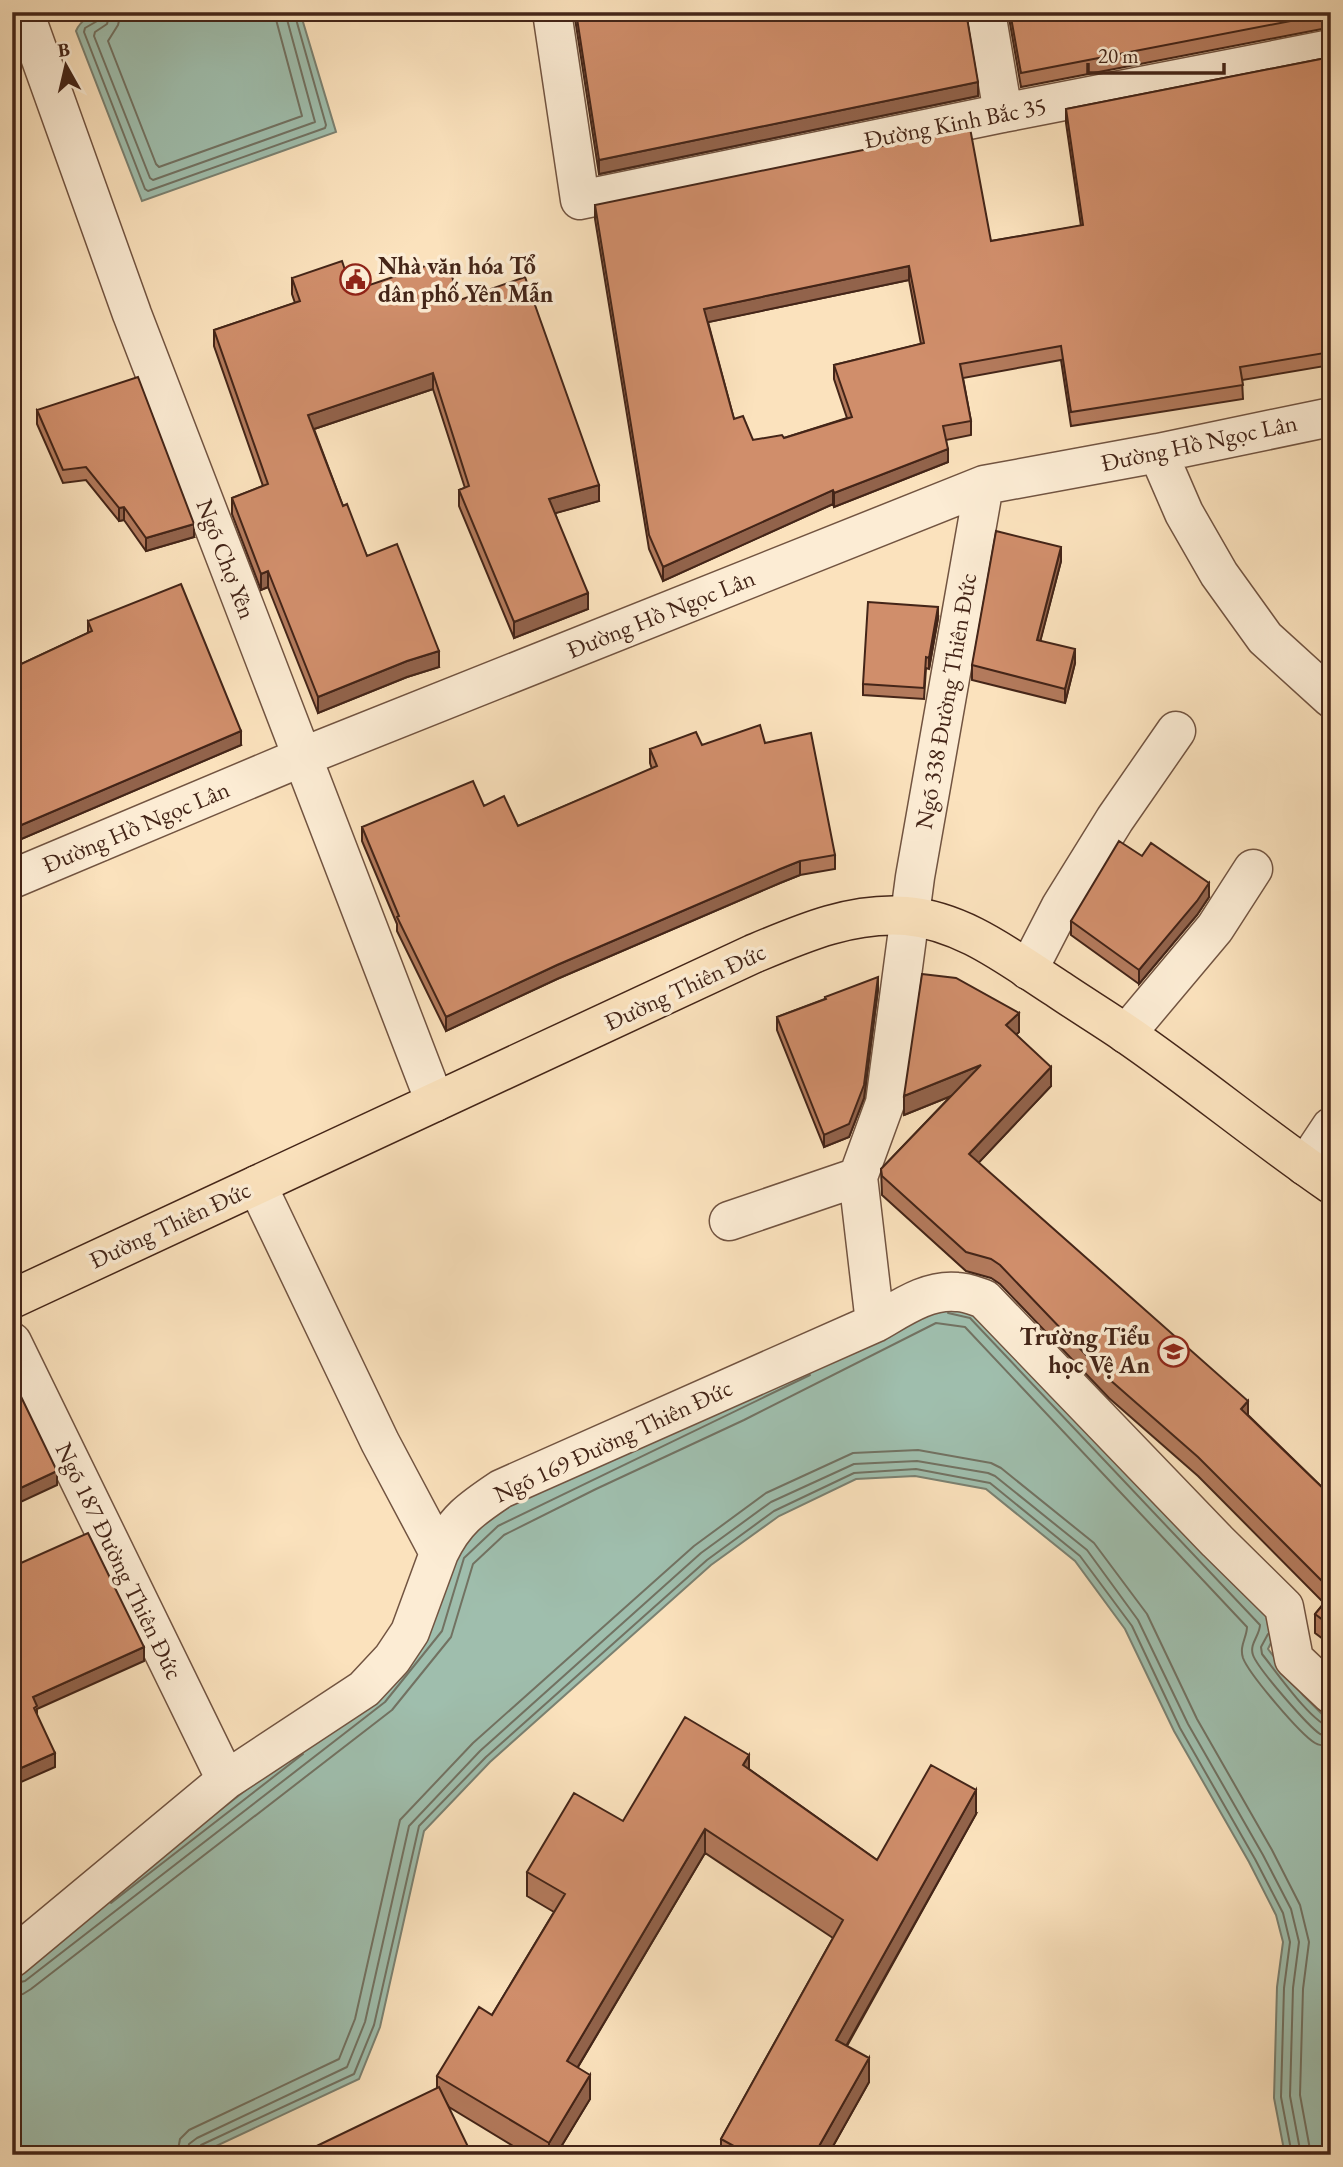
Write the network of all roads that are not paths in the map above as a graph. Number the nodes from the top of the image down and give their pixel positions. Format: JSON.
{"nodes":[{"id":1,"x":24,"y":12,"type":"edge"},
{"id":2,"x":552,"y":12,"type":"edge"},
{"id":3,"x":986,"y":12,"type":"edge"},
{"id":4,"x":1331,"y":49,"type":"edge"},
{"id":5,"x":1003,"y":113,"type":"junction"},
{"id":6,"x":1331,"y":417,"type":"edge"},
{"id":7,"x":1158,"y":453,"type":"junction"},
{"id":8,"x":984,"y":485,"type":"junction"},
{"id":9,"x":1331,"y":698,"type":"edge"},
{"id":10,"x":1176,"y":731,"type":"dead end"},
{"id":11,"x":302,"y":757,"type":"junction"},
{"id":12,"x":1253,"y":869,"type":"dead end"},
{"id":13,"x":12,"y":878,"type":"edge"},
{"id":14,"x":909,"y":916,"type":"junction"},
{"id":15,"x":1028,"y":970,"type":"junction"},
{"id":16,"x":1126,"y":1034,"type":"junction"},
{"id":17,"x":435,"y":1102,"type":"junction"},
{"id":18,"x":1331,"y":1128,"type":"edge"},
{"id":19,"x":1318,"y":1175,"type":"edge"},
{"id":20,"x":858,"y":1177,"type":"junction"},
{"id":21,"x":257,"y":1185,"type":"junction"},
{"id":22,"x":729,"y":1221,"type":"dead end"},
{"id":23,"x":12,"y":1299,"type":"edge"},
{"id":24,"x":875,"y":1324,"type":"junction"},
{"id":25,"x":12,"y":1342,"type":"edge"},
{"id":26,"x":439,"y":1553,"type":"junction"},
{"id":27,"x":1331,"y":1694,"type":"edge"},
{"id":28,"x":226,"y":1780,"type":"junction"},
{"id":29,"x":12,"y":1958,"type":"edge"}],
"edges":[{"from":1,"to":11,"type":"street","name":"Ngõ Chợ Yên"},
{"from":2,"to":5,"type":"street","name":"Đường Kinh Bắc 35"},
{"from":3,"to":5,"type":"street"},
{"from":4,"to":5,"type":"street","name":"Đường Kinh Bắc 35"},
{"from":6,"to":7,"type":"street","name":"Đường Hồ Ngọc Lân"},
{"from":7,"to":8,"type":"street","name":"Đường Hồ Ngọc Lân"},
{"from":7,"to":9,"type":"street"},
{"from":8,"to":11,"type":"street","name":"Đường Hồ Ngọc Lân"},
{"from":8,"to":14,"type":"street","name":"Ngõ 338 Đường Thiên Đức"},
{"from":10,"to":15,"type":"street"},
{"from":11,"to":13,"type":"street","name":"Đường Hồ Ngọc Lân"},
{"from":11,"to":17,"type":"street","name":"Ngõ Chợ Yên"},
{"from":12,"to":16,"type":"street"},
{"from":14,"to":15,"type":"main road","name":"Đường Thiên Đức"},
{"from":14,"to":17,"type":"main road","name":"Đường Thiên Đức"},
{"from":14,"to":20,"type":"street","name":"Ngõ 338 Đường Thiên Đức"},
{"from":15,"to":16,"type":"main road","name":"Đường Thiên Đức"},
{"from":16,"to":19,"type":"main road","name":"Đường Thiên Đức"},
{"from":17,"to":21,"type":"main road","name":"Đường Thiên Đức"},
{"from":18,"to":19,"type":"street"},
{"from":20,"to":22,"type":"street"},
{"from":20,"to":24,"type":"street"},
{"from":21,"to":23,"type":"main road","name":"Đường Thiên Đức"},
{"from":21,"to":26,"type":"street"},
{"from":24,"to":26,"type":"street","name":"Ngõ 169 Đường Thiên Đức"},
{"from":24,"to":27,"type":"street","name":"Ngõ 169 Đường Thiên Đức"},
{"from":25,"to":28,"type":"street","name":"Ngõ 187 Đường Thiên Đức"},
{"from":26,"to":28,"type":"street","name":"Ngõ 169 Đường Thiên Đức"},
{"from":28,"to":29,"type":"street","name":"Ngõ 169 Đường Thiên Đức"}]}
